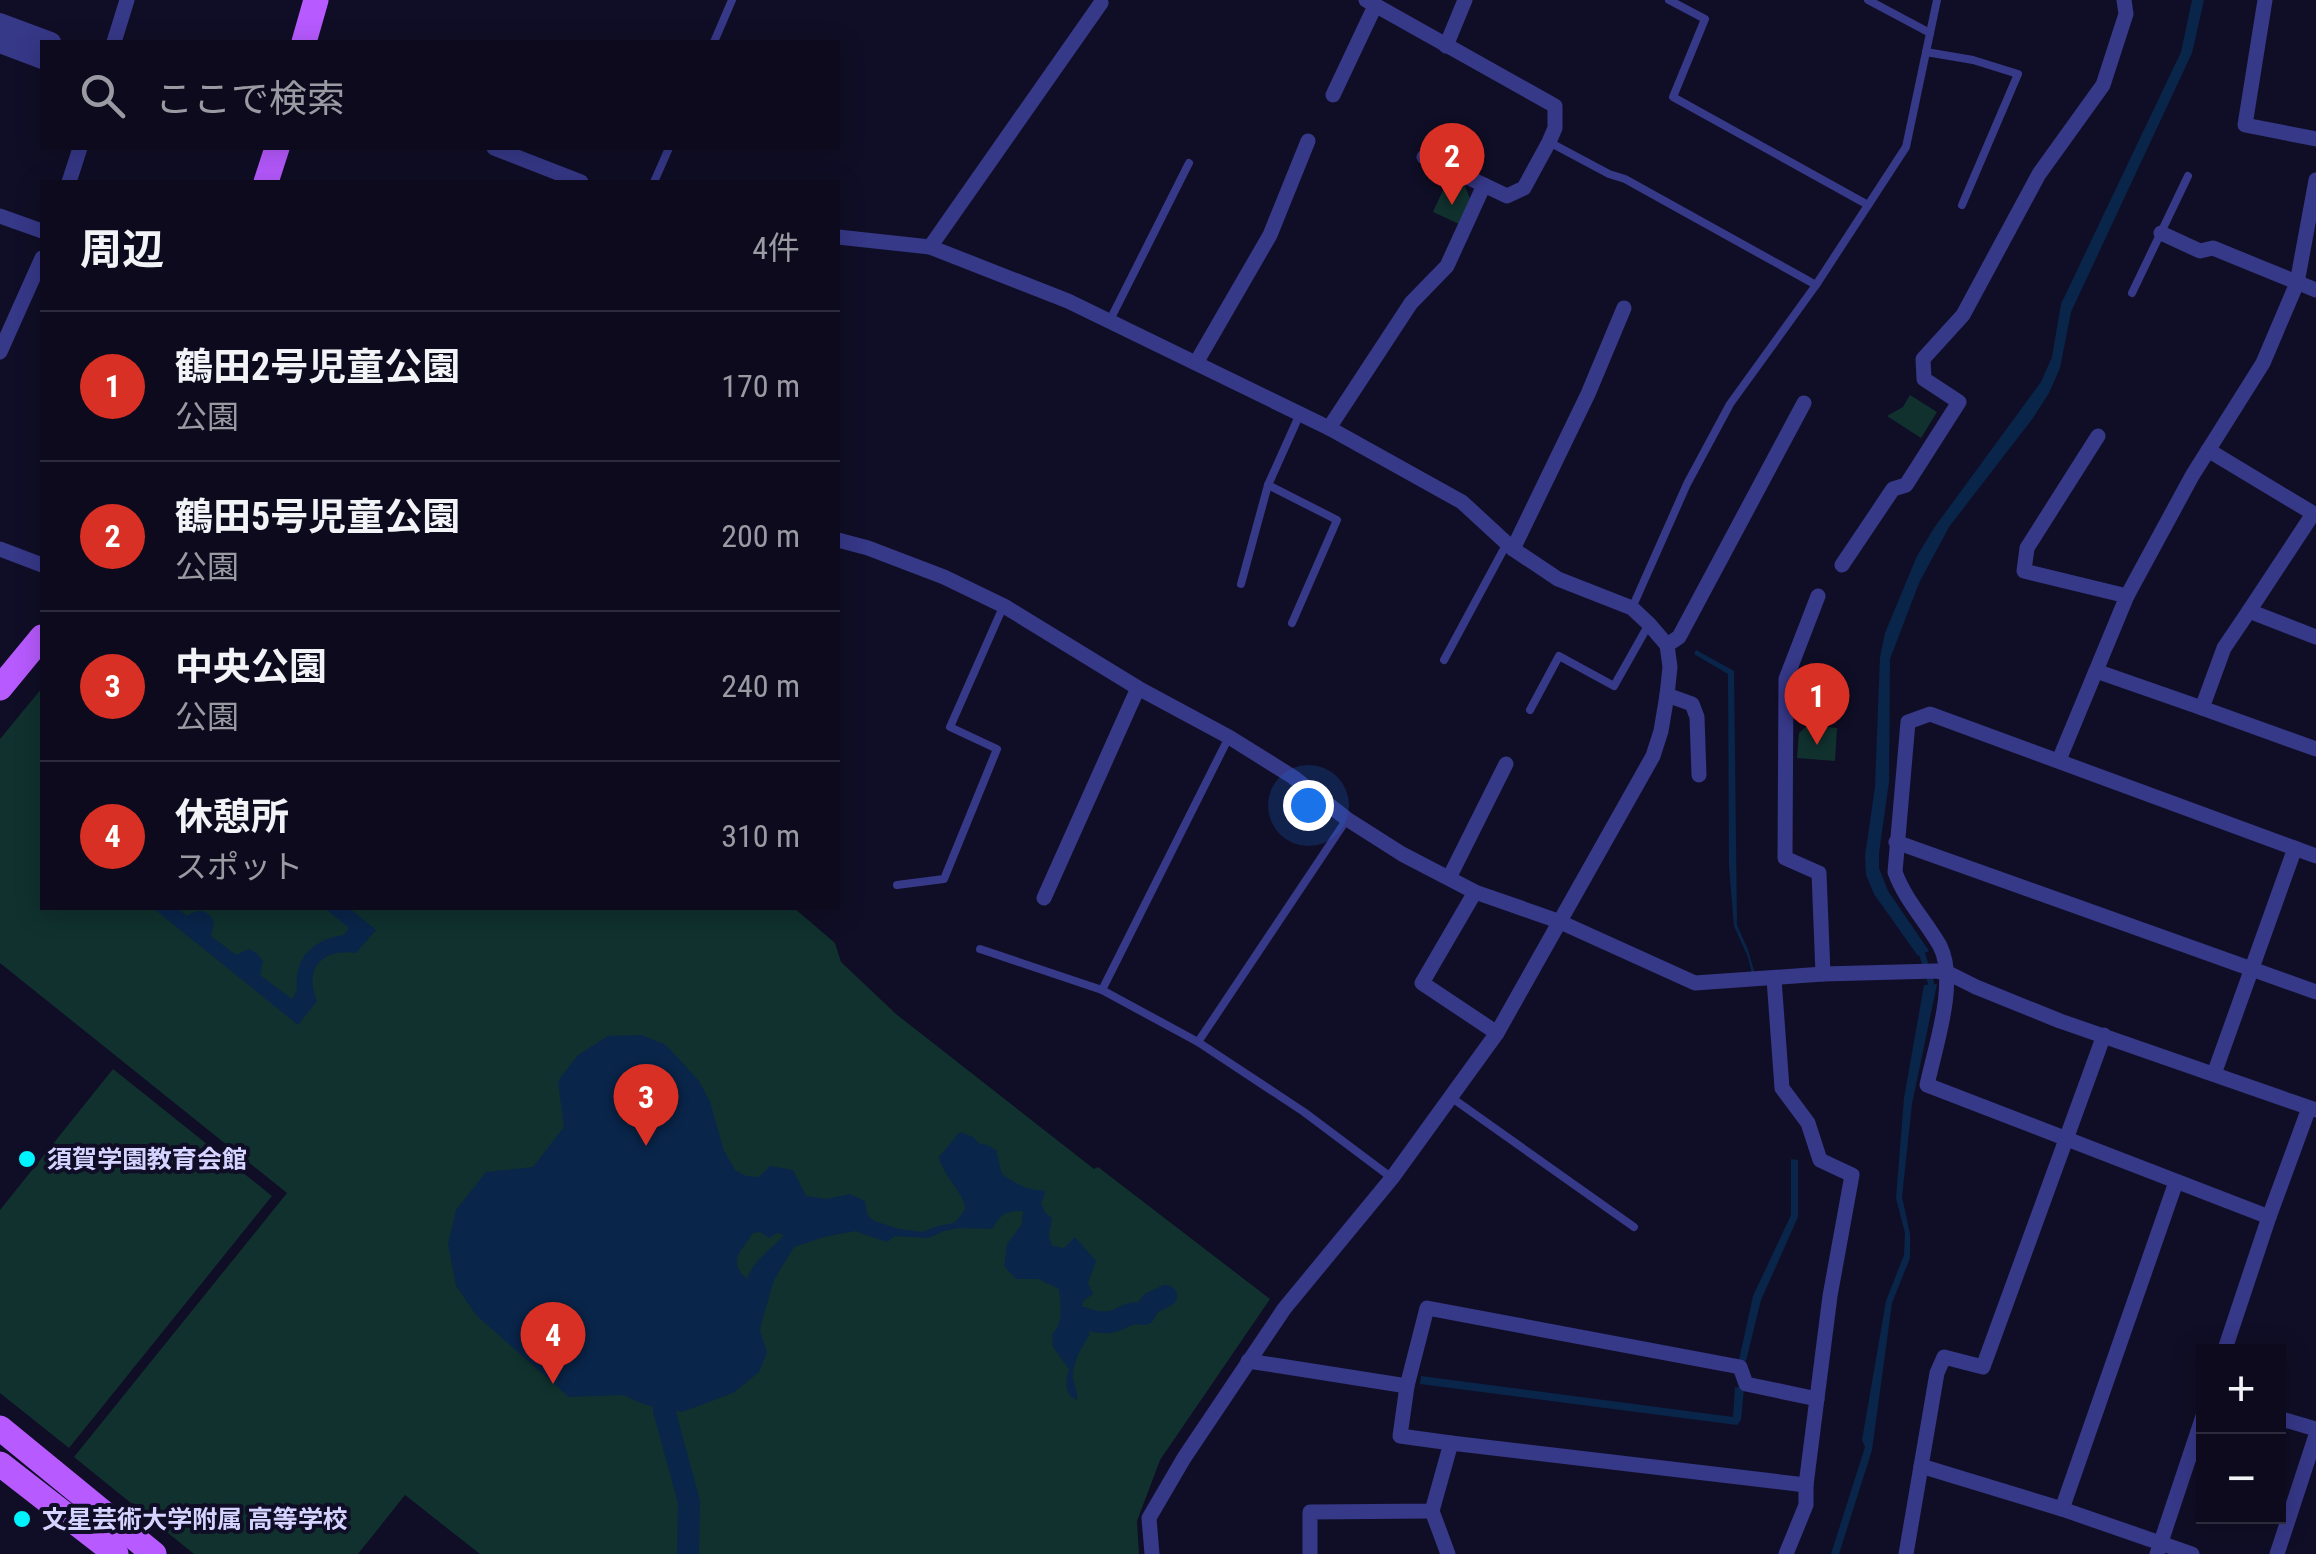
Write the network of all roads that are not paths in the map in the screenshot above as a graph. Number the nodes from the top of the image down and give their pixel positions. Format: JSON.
{"nodes":[{"id":1,"x":128,"y":0,"type":"edge"},
{"id":2,"x":316,"y":0,"type":"edge"},
{"id":3,"x":732,"y":0,"type":"edge"},
{"id":4,"x":1465,"y":0,"type":"edge"},
{"id":5,"x":1669,"y":0,"type":"edge"},
{"id":6,"x":1868,"y":0,"type":"edge"},
{"id":7,"x":1938,"y":0,"type":"edge"},
{"id":8,"x":2124,"y":0,"type":"edge"},
{"id":9,"x":2265,"y":0,"type":"edge"},
{"id":10,"x":1097,"y":1,"type":"edge"},
{"id":11,"x":1370,"y":3,"type":"edge"},
{"id":12,"x":0,"y":23,"type":"edge"},
{"id":13,"x":1930,"y":33,"type":"junction"},
{"id":14,"x":46,"y":40,"type":"edge"},
{"id":15,"x":115,"y":40,"type":"edge"},
{"id":16,"x":305,"y":40,"type":"edge"},
{"id":17,"x":715,"y":40,"type":"edge"},
{"id":18,"x":0,"y":43,"type":"edge"},
{"id":19,"x":1446,"y":46,"type":"junction"},
{"id":20,"x":1926,"y":52,"type":"junction"},
{"id":21,"x":40,"y":58,"type":"edge"},
{"id":22,"x":1333,"y":95,"type":"dead end"},
{"id":23,"x":2316,"y":139,"type":"edge"},
{"id":24,"x":1308,"y":141,"type":"dead end"},
{"id":25,"x":1549,"y":142,"type":"junction"},
{"id":26,"x":79,"y":150,"type":"edge"},
{"id":27,"x":274,"y":150,"type":"edge"},
{"id":28,"x":499,"y":150,"type":"edge"},
{"id":29,"x":668,"y":150,"type":"edge"},
{"id":30,"x":1424,"y":157,"type":"dead end"},
{"id":31,"x":1190,"y":162,"type":"dead end"},
{"id":32,"x":2188,"y":176,"type":"dead end"},
{"id":33,"x":70,"y":180,"type":"edge"},
{"id":34,"x":267,"y":180,"type":"edge"},
{"id":35,"x":576,"y":180,"type":"edge"},
{"id":36,"x":655,"y":180,"type":"edge"},
{"id":37,"x":2316,"y":180,"type":"edge"},
{"id":38,"x":1484,"y":185,"type":"junction"},
{"id":39,"x":2314,"y":201,"type":"edge"},
{"id":40,"x":1868,"y":205,"type":"junction"},
{"id":41,"x":1962,"y":205,"type":"dead end"},
{"id":42,"x":0,"y":216,"type":"edge"},
{"id":43,"x":40,"y":231,"type":"edge"},
{"id":44,"x":2161,"y":233,"type":"junction"},
{"id":45,"x":840,"y":238,"type":"edge"},
{"id":46,"x":930,"y":247,"type":"junction"},
{"id":47,"x":40,"y":262,"type":"edge"},
{"id":48,"x":2296,"y":283,"type":"junction"},
{"id":49,"x":1816,"y":285,"type":"junction"},
{"id":50,"x":2316,"y":290,"type":"edge"},
{"id":51,"x":2132,"y":294,"type":"dead end"},
{"id":52,"x":1624,"y":308,"type":"dead end"},
{"id":53,"x":1110,"y":320,"type":"junction"},
{"id":54,"x":0,"y":352,"type":"edge"},
{"id":55,"x":1196,"y":363,"type":"junction"},
{"id":56,"x":1804,"y":402,"type":"dead end"},
{"id":57,"x":1300,"y":414,"type":"junction"},
{"id":58,"x":1328,"y":428,"type":"junction"},
{"id":59,"x":2098,"y":436,"type":"dead end"},
{"id":60,"x":2208,"y":450,"type":"junction"},
{"id":61,"x":1268,"y":485,"type":"junction"},
{"id":62,"x":2315,"y":514,"type":"edge"},
{"id":63,"x":840,"y":541,"type":"edge"},
{"id":64,"x":1510,"y":546,"type":"junction"},
{"id":65,"x":0,"y":548,"type":"edge"},
{"id":66,"x":40,"y":564,"type":"edge"},
{"id":67,"x":1842,"y":565,"type":"dead end"},
{"id":68,"x":1241,"y":584,"type":"dead end"},
{"id":69,"x":1818,"y":596,"type":"dead end"},
{"id":70,"x":2127,"y":596,"type":"junction"},
{"id":71,"x":1004,"y":606,"type":"junction"},
{"id":72,"x":1632,"y":608,"type":"junction"},
{"id":73,"x":2249,"y":611,"type":"junction"},
{"id":74,"x":1292,"y":623,"type":"dead end"},
{"id":75,"x":1649,"y":624,"type":"junction"},
{"id":76,"x":2316,"y":637,"type":"edge"},
{"id":77,"x":40,"y":638,"type":"edge"},
{"id":78,"x":1667,"y":645,"type":"junction"},
{"id":79,"x":1444,"y":660,"type":"dead end"},
{"id":80,"x":2096,"y":671,"type":"junction"},
{"id":81,"x":0,"y":688,"type":"edge"},
{"id":82,"x":1138,"y":688,"type":"junction"},
{"id":83,"x":1667,"y":695,"type":"junction"},
{"id":84,"x":2202,"y":708,"type":"junction"},
{"id":85,"x":1530,"y":710,"type":"dead end"},
{"id":86,"x":1229,"y":737,"type":"junction"},
{"id":87,"x":2316,"y":748,"type":"edge"},
{"id":88,"x":2059,"y":760,"type":"junction"},
{"id":89,"x":1506,"y":764,"type":"dead end"},
{"id":90,"x":1699,"y":775,"type":"dead end"},
{"id":91,"x":1348,"y":819,"type":"junction"},
{"id":92,"x":1896,"y":842,"type":"junction"},
{"id":93,"x":2295,"y":848,"type":"junction"},
{"id":94,"x":2316,"y":856,"type":"edge"},
{"id":95,"x":1449,"y":878,"type":"junction"},
{"id":96,"x":898,"y":885,"type":"dead end"},
{"id":97,"x":1475,"y":892,"type":"junction"},
{"id":98,"x":1044,"y":898,"type":"dead end"},
{"id":99,"x":1558,"y":921,"type":"junction"},
{"id":100,"x":980,"y":949,"type":"dead end"},
{"id":101,"x":2252,"y":969,"type":"junction"},
{"id":102,"x":1942,"y":972,"type":"junction"},
{"id":103,"x":1823,"y":974,"type":"junction"},
{"id":104,"x":1774,"y":979,"type":"junction"},
{"id":105,"x":1102,"y":990,"type":"junction"},
{"id":106,"x":2316,"y":992,"type":"edge"},
{"id":107,"x":1497,"y":1034,"type":"junction"},
{"id":108,"x":2104,"y":1035,"type":"junction"},
{"id":109,"x":1198,"y":1042,"type":"junction"},
{"id":110,"x":2214,"y":1074,"type":"junction"},
{"id":111,"x":1452,"y":1098,"type":"junction"},
{"id":112,"x":2312,"y":1109,"type":"edge"},
{"id":113,"x":2067,"y":1139,"type":"junction"},
{"id":114,"x":1392,"y":1178,"type":"junction"},
{"id":115,"x":2176,"y":1182,"type":"junction"},
{"id":116,"x":2269,"y":1216,"type":"junction"},
{"id":117,"x":1634,"y":1227,"type":"dead end"},
{"id":118,"x":2227,"y":1344,"type":"edge"},
{"id":119,"x":1248,"y":1362,"type":"junction"},
{"id":120,"x":1407,"y":1386,"type":"junction"},
{"id":121,"x":1817,"y":1399,"type":"junction"},
{"id":122,"x":2286,"y":1421,"type":"edge"},
{"id":123,"x":0,"y":1428,"type":"edge"},
{"id":124,"x":2316,"y":1432,"type":"edge"},
{"id":125,"x":2197,"y":1434,"type":"edge"},
{"id":126,"x":1452,"y":1443,"type":"junction"},
{"id":127,"x":0,"y":1464,"type":"edge"},
{"id":128,"x":1921,"y":1466,"type":"junction"},
{"id":129,"x":1806,"y":1485,"type":"junction"},
{"id":130,"x":2062,"y":1509,"type":"junction"},
{"id":131,"x":1432,"y":1511,"type":"junction"},
{"id":132,"x":2158,"y":1548,"type":"edge"},
{"id":133,"x":116,"y":1554,"type":"edge"},
{"id":134,"x":154,"y":1554,"type":"edge"},
{"id":135,"x":1152,"y":1554,"type":"edge"},
{"id":136,"x":1310,"y":1554,"type":"edge"},
{"id":137,"x":1448,"y":1554,"type":"edge"},
{"id":138,"x":1786,"y":1554,"type":"edge"},
{"id":139,"x":1906,"y":1554,"type":"edge"},
{"id":140,"x":2192,"y":1554,"type":"edge"},
{"id":141,"x":2277,"y":1554,"type":"edge"}],
"edges":[{"from":1,"to":15,"type":"street"},
{"from":2,"to":16,"type":"main road"},
{"from":3,"to":17,"type":"lane"},
{"from":4,"to":19,"type":"street"},
{"from":5,"to":40,"type":"lane"},
{"from":6,"to":13,"type":"lane"},
{"from":7,"to":13,"type":"lane"},
{"from":8,"to":67,"type":"street"},
{"from":9,"to":23,"type":"street"},
{"from":10,"to":46,"type":"street"},
{"from":11,"to":19,"type":"street"},
{"from":11,"to":22,"type":"street"},
{"from":12,"to":14,"type":"street"},
{"from":13,"to":20,"type":"lane"},
{"from":18,"to":21,"type":"street"},
{"from":19,"to":25,"type":"street"},
{"from":20,"to":40,"type":"lane"},
{"from":20,"to":41,"type":"lane"},
{"from":24,"to":55,"type":"street"},
{"from":25,"to":38,"type":"street"},
{"from":25,"to":49,"type":"lane"},
{"from":26,"to":33,"type":"street"},
{"from":27,"to":34,"type":"main road"},
{"from":28,"to":35,"type":"street"},
{"from":29,"to":36,"type":"lane"},
{"from":30,"to":38,"type":"street"},
{"from":31,"to":53,"type":"lane"},
{"from":32,"to":44,"type":"lane"},
{"from":37,"to":39,"type":"street"},
{"from":38,"to":58,"type":"street"},
{"from":39,"to":48,"type":"street"},
{"from":40,"to":49,"type":"lane"},
{"from":42,"to":43,"type":"street"},
{"from":44,"to":48,"type":"street"},
{"from":44,"to":51,"type":"lane"},
{"from":45,"to":46,"type":"street"},
{"from":46,"to":53,"type":"street"},
{"from":47,"to":54,"type":"street"},
{"from":48,"to":50,"type":"street"},
{"from":48,"to":60,"type":"street"},
{"from":49,"to":72,"type":"lane"},
{"from":52,"to":64,"type":"street"},
{"from":53,"to":55,"type":"street"},
{"from":55,"to":57,"type":"street"},
{"from":56,"to":78,"type":"street"},
{"from":57,"to":58,"type":"street"},
{"from":57,"to":61,"type":"lane"},
{"from":58,"to":64,"type":"street"},
{"from":59,"to":70,"type":"street"},
{"from":60,"to":62,"type":"street"},
{"from":60,"to":70,"type":"street"},
{"from":61,"to":68,"type":"lane"},
{"from":61,"to":74,"type":"lane"},
{"from":62,"to":73,"type":"street"},
{"from":63,"to":71,"type":"street"},
{"from":64,"to":72,"type":"street"},
{"from":64,"to":79,"type":"lane"},
{"from":65,"to":66,"type":"street"},
{"from":69,"to":103,"type":"street"},
{"from":70,"to":80,"type":"street"},
{"from":71,"to":82,"type":"street"},
{"from":71,"to":96,"type":"lane"},
{"from":72,"to":75,"type":"street"},
{"from":73,"to":76,"type":"street"},
{"from":73,"to":84,"type":"street"},
{"from":75,"to":78,"type":"street"},
{"from":75,"to":85,"type":"lane"},
{"from":77,"to":81,"type":"main road"},
{"from":78,"to":83,"type":"street"},
{"from":80,"to":84,"type":"street"},
{"from":80,"to":88,"type":"street"},
{"from":82,"to":86,"type":"street"},
{"from":82,"to":98,"type":"street"},
{"from":83,"to":90,"type":"street"},
{"from":83,"to":99,"type":"street"},
{"from":84,"to":87,"type":"street"},
{"from":86,"to":91,"type":"street"},
{"from":86,"to":105,"type":"lane"},
{"from":88,"to":92,"type":"street"},
{"from":88,"to":93,"type":"street"},
{"from":89,"to":95,"type":"street"},
{"from":91,"to":95,"type":"street"},
{"from":91,"to":109,"type":"lane"},
{"from":92,"to":101,"type":"street"},
{"from":92,"to":102,"type":"street"},
{"from":93,"to":94,"type":"street"},
{"from":93,"to":101,"type":"street"},
{"from":95,"to":97,"type":"street"},
{"from":97,"to":99,"type":"street"},
{"from":97,"to":107,"type":"street"},
{"from":99,"to":104,"type":"street"},
{"from":99,"to":107,"type":"street"},
{"from":100,"to":105,"type":"lane"},
{"from":101,"to":106,"type":"street"},
{"from":101,"to":110,"type":"street"},
{"from":102,"to":103,"type":"street"},
{"from":102,"to":108,"type":"street"},
{"from":102,"to":113,"type":"street"},
{"from":103,"to":104,"type":"street"},
{"from":104,"to":121,"type":"street"},
{"from":105,"to":109,"type":"lane"},
{"from":107,"to":111,"type":"street"},
{"from":108,"to":110,"type":"street"},
{"from":108,"to":113,"type":"street"},
{"from":109,"to":114,"type":"lane"},
{"from":110,"to":112,"type":"street"},
{"from":111,"to":114,"type":"street"},
{"from":111,"to":117,"type":"lane"},
{"from":112,"to":116,"type":"street"},
{"from":113,"to":115,"type":"street"},
{"from":113,"to":128,"type":"street"},
{"from":114,"to":119,"type":"street"},
{"from":115,"to":116,"type":"street"},
{"from":115,"to":130,"type":"street"},
{"from":116,"to":118,"type":"street"},
{"from":119,"to":120,"type":"street"},
{"from":119,"to":135,"type":"street"},
{"from":120,"to":121,"type":"street"},
{"from":120,"to":126,"type":"street"},
{"from":121,"to":129,"type":"street"},
{"from":122,"to":124,"type":"street"},
{"from":123,"to":134,"type":"main road"},
{"from":124,"to":141,"type":"street"},
{"from":125,"to":132,"type":"street"},
{"from":126,"to":129,"type":"street"},
{"from":126,"to":131,"type":"street"},
{"from":127,"to":133,"type":"main road"},
{"from":128,"to":130,"type":"street"},
{"from":128,"to":139,"type":"street"},
{"from":129,"to":138,"type":"street"},
{"from":130,"to":132,"type":"street"},
{"from":131,"to":136,"type":"street"},
{"from":131,"to":137,"type":"street"},
{"from":132,"to":140,"type":"street"}]}
